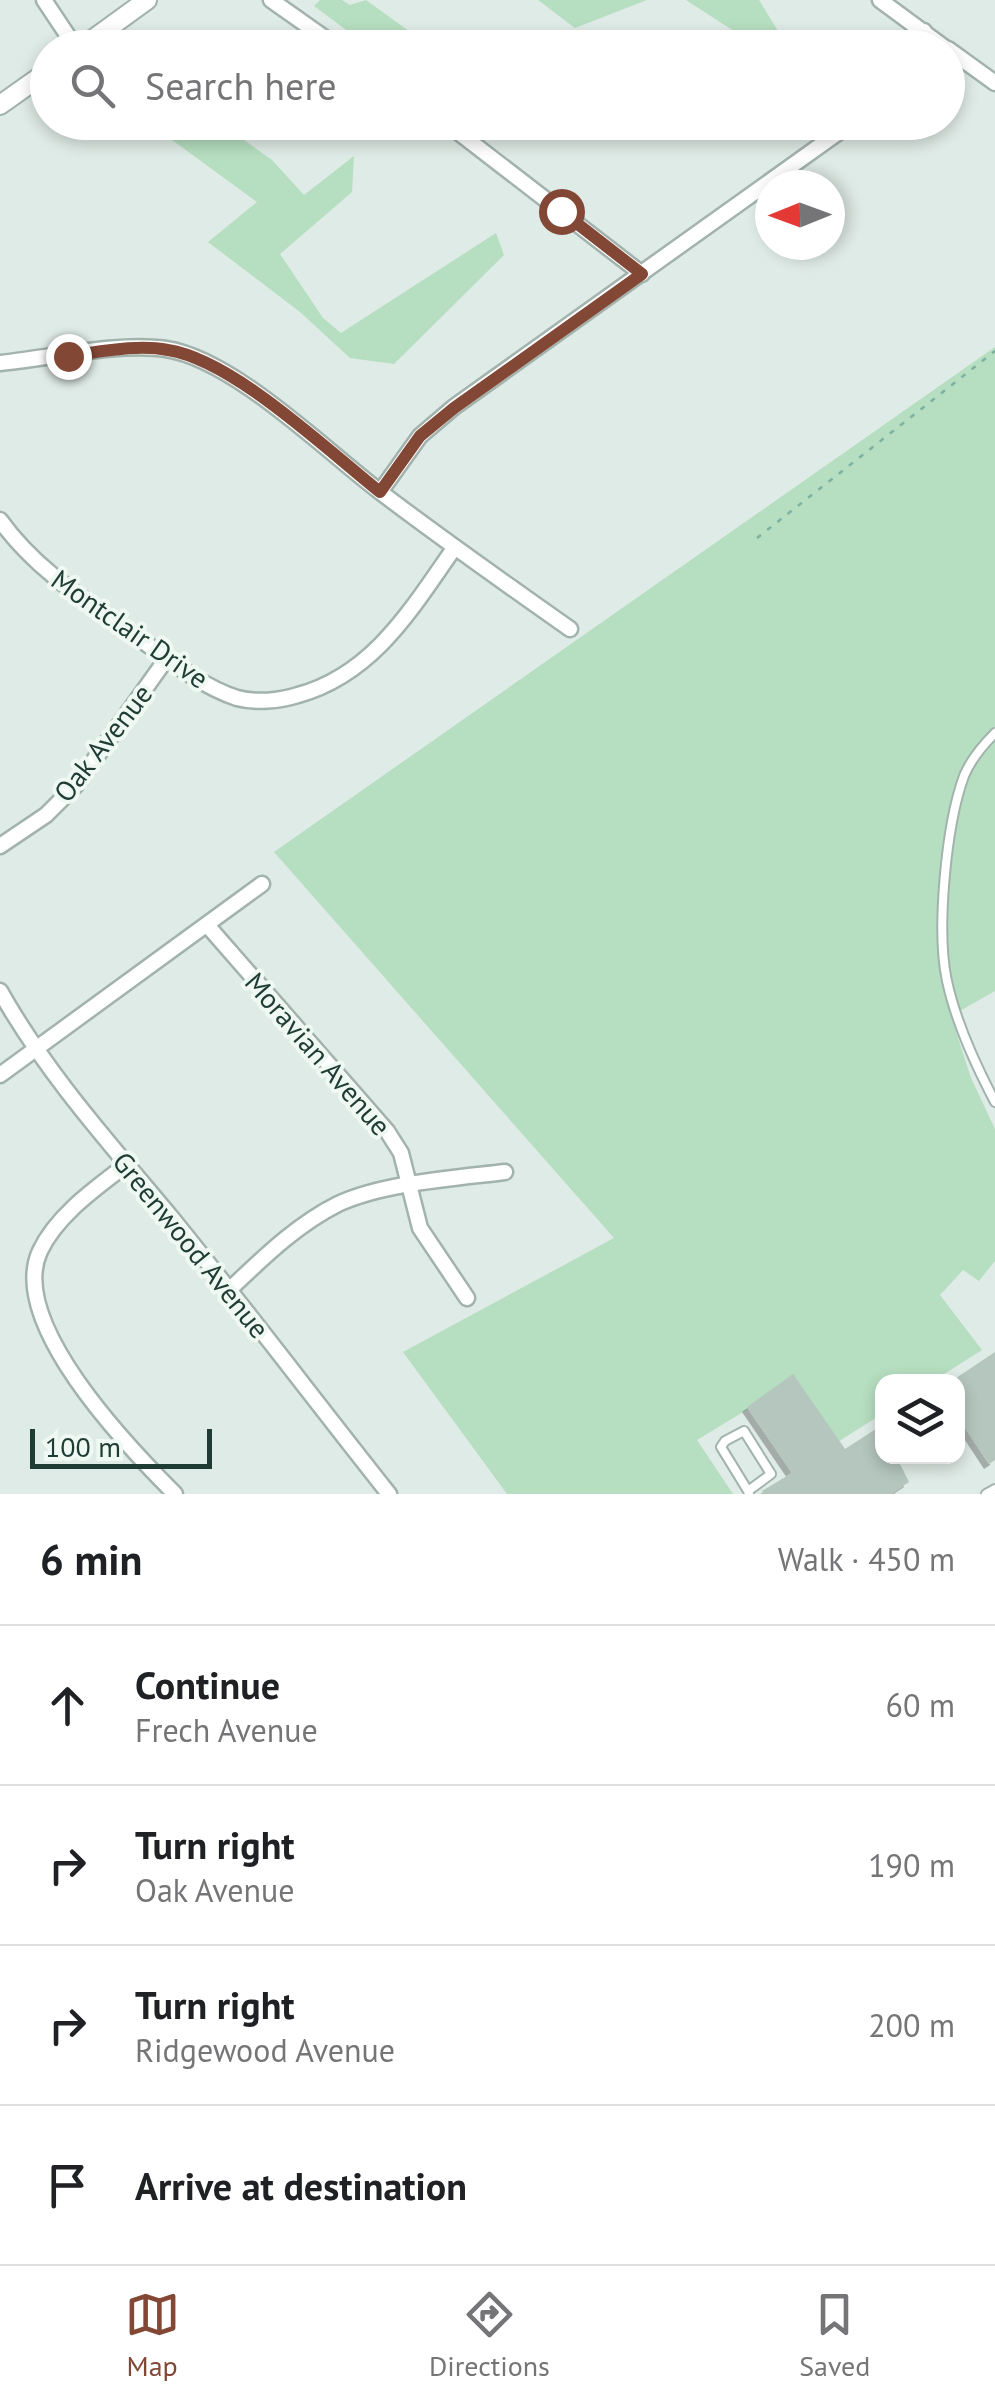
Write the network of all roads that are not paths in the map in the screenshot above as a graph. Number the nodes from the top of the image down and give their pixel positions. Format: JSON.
{"nodes":[{"id":1,"x":44,"y":0,"type":"edge"},
{"id":2,"x":146,"y":0,"type":"edge"},
{"id":3,"x":272,"y":0,"type":"edge"},
{"id":4,"x":880,"y":0,"type":"edge"},
{"id":5,"x":65,"y":30,"type":"edge"},
{"id":6,"x":104,"y":30,"type":"edge"},
{"id":7,"x":314,"y":30,"type":"edge"},
{"id":8,"x":923,"y":30,"type":"edge"},
{"id":9,"x":965,"y":62,"type":"edge"},
{"id":10,"x":995,"y":83,"type":"edge"},
{"id":11,"x":30,"y":85,"type":"edge"},
{"id":12,"x":0,"y":106,"type":"edge"},
{"id":13,"x":468,"y":140,"type":"edge"},
{"id":14,"x":828,"y":140,"type":"edge"},
{"id":15,"x":642,"y":274,"type":"junction"},
{"id":16,"x":0,"y":363,"type":"edge"},
{"id":17,"x":380,"y":492,"type":"junction"},
{"id":18,"x":0,"y":520,"type":"edge"},
{"id":19,"x":455,"y":547,"type":"junction"},
{"id":20,"x":570,"y":630,"type":"dead end"},
{"id":21,"x":167,"y":658,"type":"junction"},
{"id":22,"x":995,"y":733,"type":"edge"},
{"id":23,"x":0,"y":846,"type":"edge"},
{"id":24,"x":262,"y":884,"type":"dead end"},
{"id":25,"x":207,"y":925,"type":"junction"},
{"id":26,"x":0,"y":990,"type":"edge"},
{"id":27,"x":38,"y":1048,"type":"junction"},
{"id":28,"x":0,"y":1075,"type":"edge"},
{"id":29,"x":995,"y":1102,"type":"edge"},
{"id":30,"x":126,"y":1164,"type":"junction"},
{"id":31,"x":505,"y":1172,"type":"dead end"},
{"id":32,"x":406,"y":1185,"type":"junction"},
{"id":33,"x":228,"y":1290,"type":"junction"},
{"id":34,"x":467,"y":1298,"type":"dead end"},
{"id":35,"x":995,"y":1489,"type":"edge"},
{"id":36,"x":748,"y":1492,"type":"edge"},
{"id":37,"x":175,"y":1494,"type":"edge"},
{"id":38,"x":389,"y":1494,"type":"edge"},
{"id":39,"x":986,"y":1494,"type":"edge"}],
"edges":[{"from":1,"to":5,"type":"street"},
{"from":2,"to":6,"type":"street"},
{"from":3,"to":7,"type":"street"},
{"from":4,"to":8,"type":"street"},
{"from":9,"to":10,"type":"street"},
{"from":11,"to":12,"type":"street"},
{"from":13,"to":15,"type":"street"},
{"from":14,"to":15,"type":"street"},
{"from":15,"to":17,"type":"street"},
{"from":16,"to":17,"type":"street"},
{"from":17,"to":19,"type":"street"},
{"from":18,"to":21,"type":"street","name":"Montclair Drive"},
{"from":19,"to":20,"type":"street"},
{"from":19,"to":21,"type":"street","name":"Montclair Drive"},
{"from":21,"to":23,"type":"street","name":"Oak Avenue"},
{"from":22,"to":29,"type":"lane"},
{"from":24,"to":25,"type":"street"},
{"from":25,"to":27,"type":"street"},
{"from":25,"to":32,"type":"street","name":"Moravian Avenue"},
{"from":26,"to":27,"type":"street","name":"Greenwood Avenue"},
{"from":27,"to":28,"type":"street"},
{"from":27,"to":30,"type":"street","name":"Greenwood Avenue"},
{"from":30,"to":33,"type":"street","name":"Greenwood Avenue"},
{"from":30,"to":37,"type":"street"},
{"from":31,"to":32,"type":"street"},
{"from":32,"to":33,"type":"street"},
{"from":32,"to":34,"type":"street","name":"Moravian Avenue"},
{"from":33,"to":38,"type":"street","name":"Greenwood Avenue"},
{"from":35,"to":39,"type":"lane"},
{"from":36,"to":36,"type":"lane"}]}
